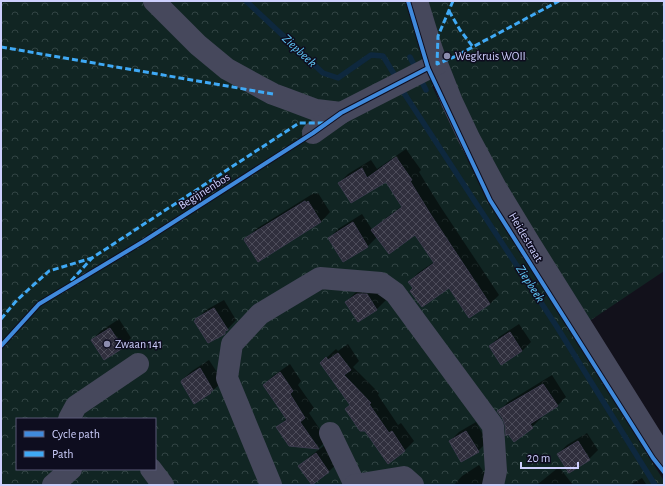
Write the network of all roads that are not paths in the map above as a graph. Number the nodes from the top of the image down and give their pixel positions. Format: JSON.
{"nodes":[{"id":1,"x":154,"y":1,"type":"edge"},
{"id":2,"x":417,"y":1,"type":"edge"},
{"id":3,"x":437,"y":64,"type":"junction"},
{"id":4,"x":341,"y":113,"type":"junction"},
{"id":5,"x":313,"y":134,"type":"dead end"},
{"id":6,"x":138,"y":364,"type":"dead end"},
{"id":7,"x":70,"y":418,"type":"edge"},
{"id":8,"x":330,"y":433,"type":"dead end"},
{"id":9,"x":664,"y":458,"type":"edge"},
{"id":10,"x":70,"y":470,"type":"edge"},
{"id":11,"x":152,"y":470,"type":"edge"},
{"id":12,"x":53,"y":485,"type":"edge"},
{"id":13,"x":163,"y":485,"type":"edge"},
{"id":14,"x":271,"y":485,"type":"edge"},
{"id":15,"x":355,"y":485,"type":"edge"},
{"id":16,"x":413,"y":485,"type":"edge"},
{"id":17,"x":493,"y":485,"type":"edge"}],
"edges":[{"from":1,"to":4,"type":"street"},
{"from":2,"to":3,"type":"street","name":"Heidestraat"},
{"from":3,"to":4,"type":"street"},
{"from":3,"to":9,"type":"street","name":"Heidestraat"},
{"from":4,"to":5,"type":"street"},
{"from":6,"to":7,"type":"street"},
{"from":8,"to":15,"type":"street"},
{"from":10,"to":12,"type":"street"},
{"from":11,"to":13,"type":"street"},
{"from":14,"to":17,"type":"street"},
{"from":15,"to":16,"type":"street"}]}
